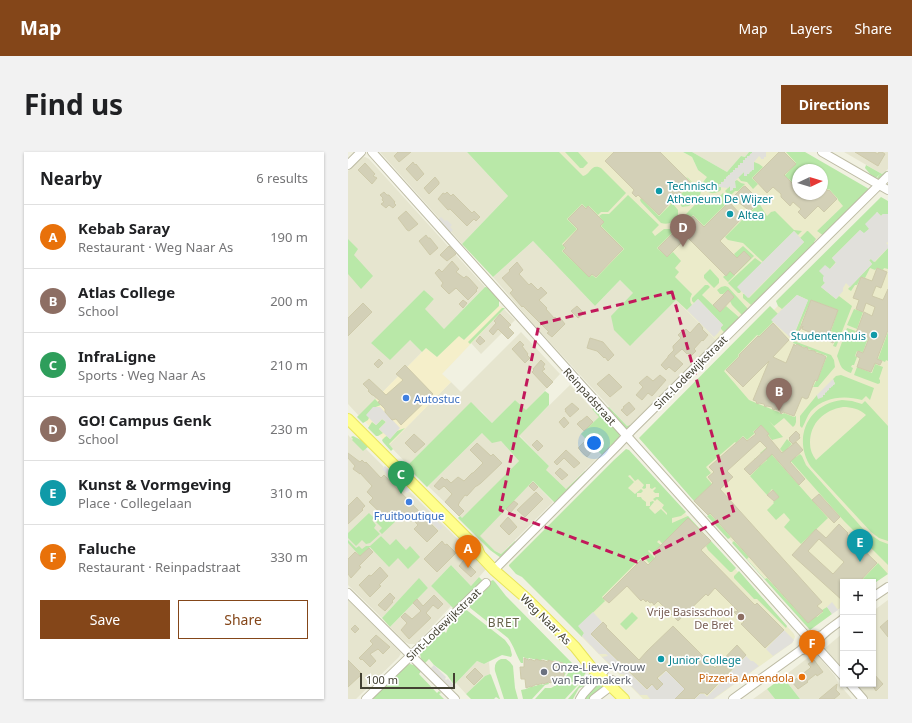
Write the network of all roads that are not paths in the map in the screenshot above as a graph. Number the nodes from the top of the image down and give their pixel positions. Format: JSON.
{"nodes":[{"id":1,"x":361,"y":152,"type":"edge"},
{"id":2,"x":372,"y":152,"type":"edge"},
{"id":3,"x":822,"y":152,"type":"edge"},
{"id":4,"x":348,"y":165,"type":"edge"},
{"id":5,"x":888,"y":176,"type":"edge"},
{"id":6,"x":879,"y":185,"type":"junction"},
{"id":7,"x":888,"y":190,"type":"edge"},
{"id":8,"x":348,"y":419,"type":"edge"},
{"id":9,"x":626,"y":436,"type":"junction"},
{"id":10,"x":496,"y":568,"type":"junction"},
{"id":11,"x":486,"y":583,"type":"dead end"},
{"id":12,"x":888,"y":587,"type":"edge"},
{"id":13,"x":348,"y":593,"type":"edge"},
{"id":14,"x":876,"y":596,"type":"edge"},
{"id":15,"x":840,"y":621,"type":"edge"},
{"id":16,"x":813,"y":643,"type":"junction"},
{"id":17,"x":412,"y":655,"type":"junction"},
{"id":18,"x":840,"y":673,"type":"edge"},
{"id":19,"x":602,"y":674,"type":"junction"},
{"id":20,"x":611,"y":682,"type":"junction"},
{"id":21,"x":853,"y":687,"type":"edge"},
{"id":22,"x":366,"y":699,"type":"edge"},
{"id":23,"x":455,"y":699,"type":"edge"},
{"id":24,"x":580,"y":699,"type":"edge"},
{"id":25,"x":594,"y":699,"type":"edge"},
{"id":26,"x":624,"y":699,"type":"edge"},
{"id":27,"x":633,"y":699,"type":"edge"},
{"id":28,"x":734,"y":699,"type":"edge"},
{"id":29,"x":863,"y":699,"type":"edge"}],
"edges":[{"from":1,"to":4,"type":"street"},
{"from":2,"to":9,"type":"street","name":"Reinpadstraat"},
{"from":3,"to":6,"type":"street"},
{"from":5,"to":6,"type":"street","name":"Sint-Lodewijkstraat"},
{"from":6,"to":7,"type":"street"},
{"from":6,"to":9,"type":"street","name":"Sint-Lodewijkstraat"},
{"from":8,"to":10,"type":"main road","name":"Weg Naar As"},
{"from":9,"to":10,"type":"street","name":"Sint-Lodewijkstraat"},
{"from":9,"to":16,"type":"street","name":"Reinpadstraat"},
{"from":10,"to":19,"type":"main road","name":"Weg Naar As"},
{"from":11,"to":17,"type":"street","name":"Sint-Lodewijkstraat"},
{"from":12,"to":14,"type":"street"},
{"from":13,"to":17,"type":"street"},
{"from":15,"to":16,"type":"street"},
{"from":16,"to":18,"type":"street","name":"Reinpadstraat"},
{"from":16,"to":28,"type":"street"},
{"from":17,"to":22,"type":"street","name":"Sint-Lodewijkstraat"},
{"from":17,"to":23,"type":"street"},
{"from":19,"to":20,"type":"main road","name":"Weg Naar As"},
{"from":19,"to":24,"type":"street"},
{"from":20,"to":25,"type":"street"},
{"from":20,"to":26,"type":"main road","name":"Weg Naar As"},
{"from":20,"to":27,"type":"main road","name":"Weg Naar As"},
{"from":21,"to":29,"type":"street"}]}
